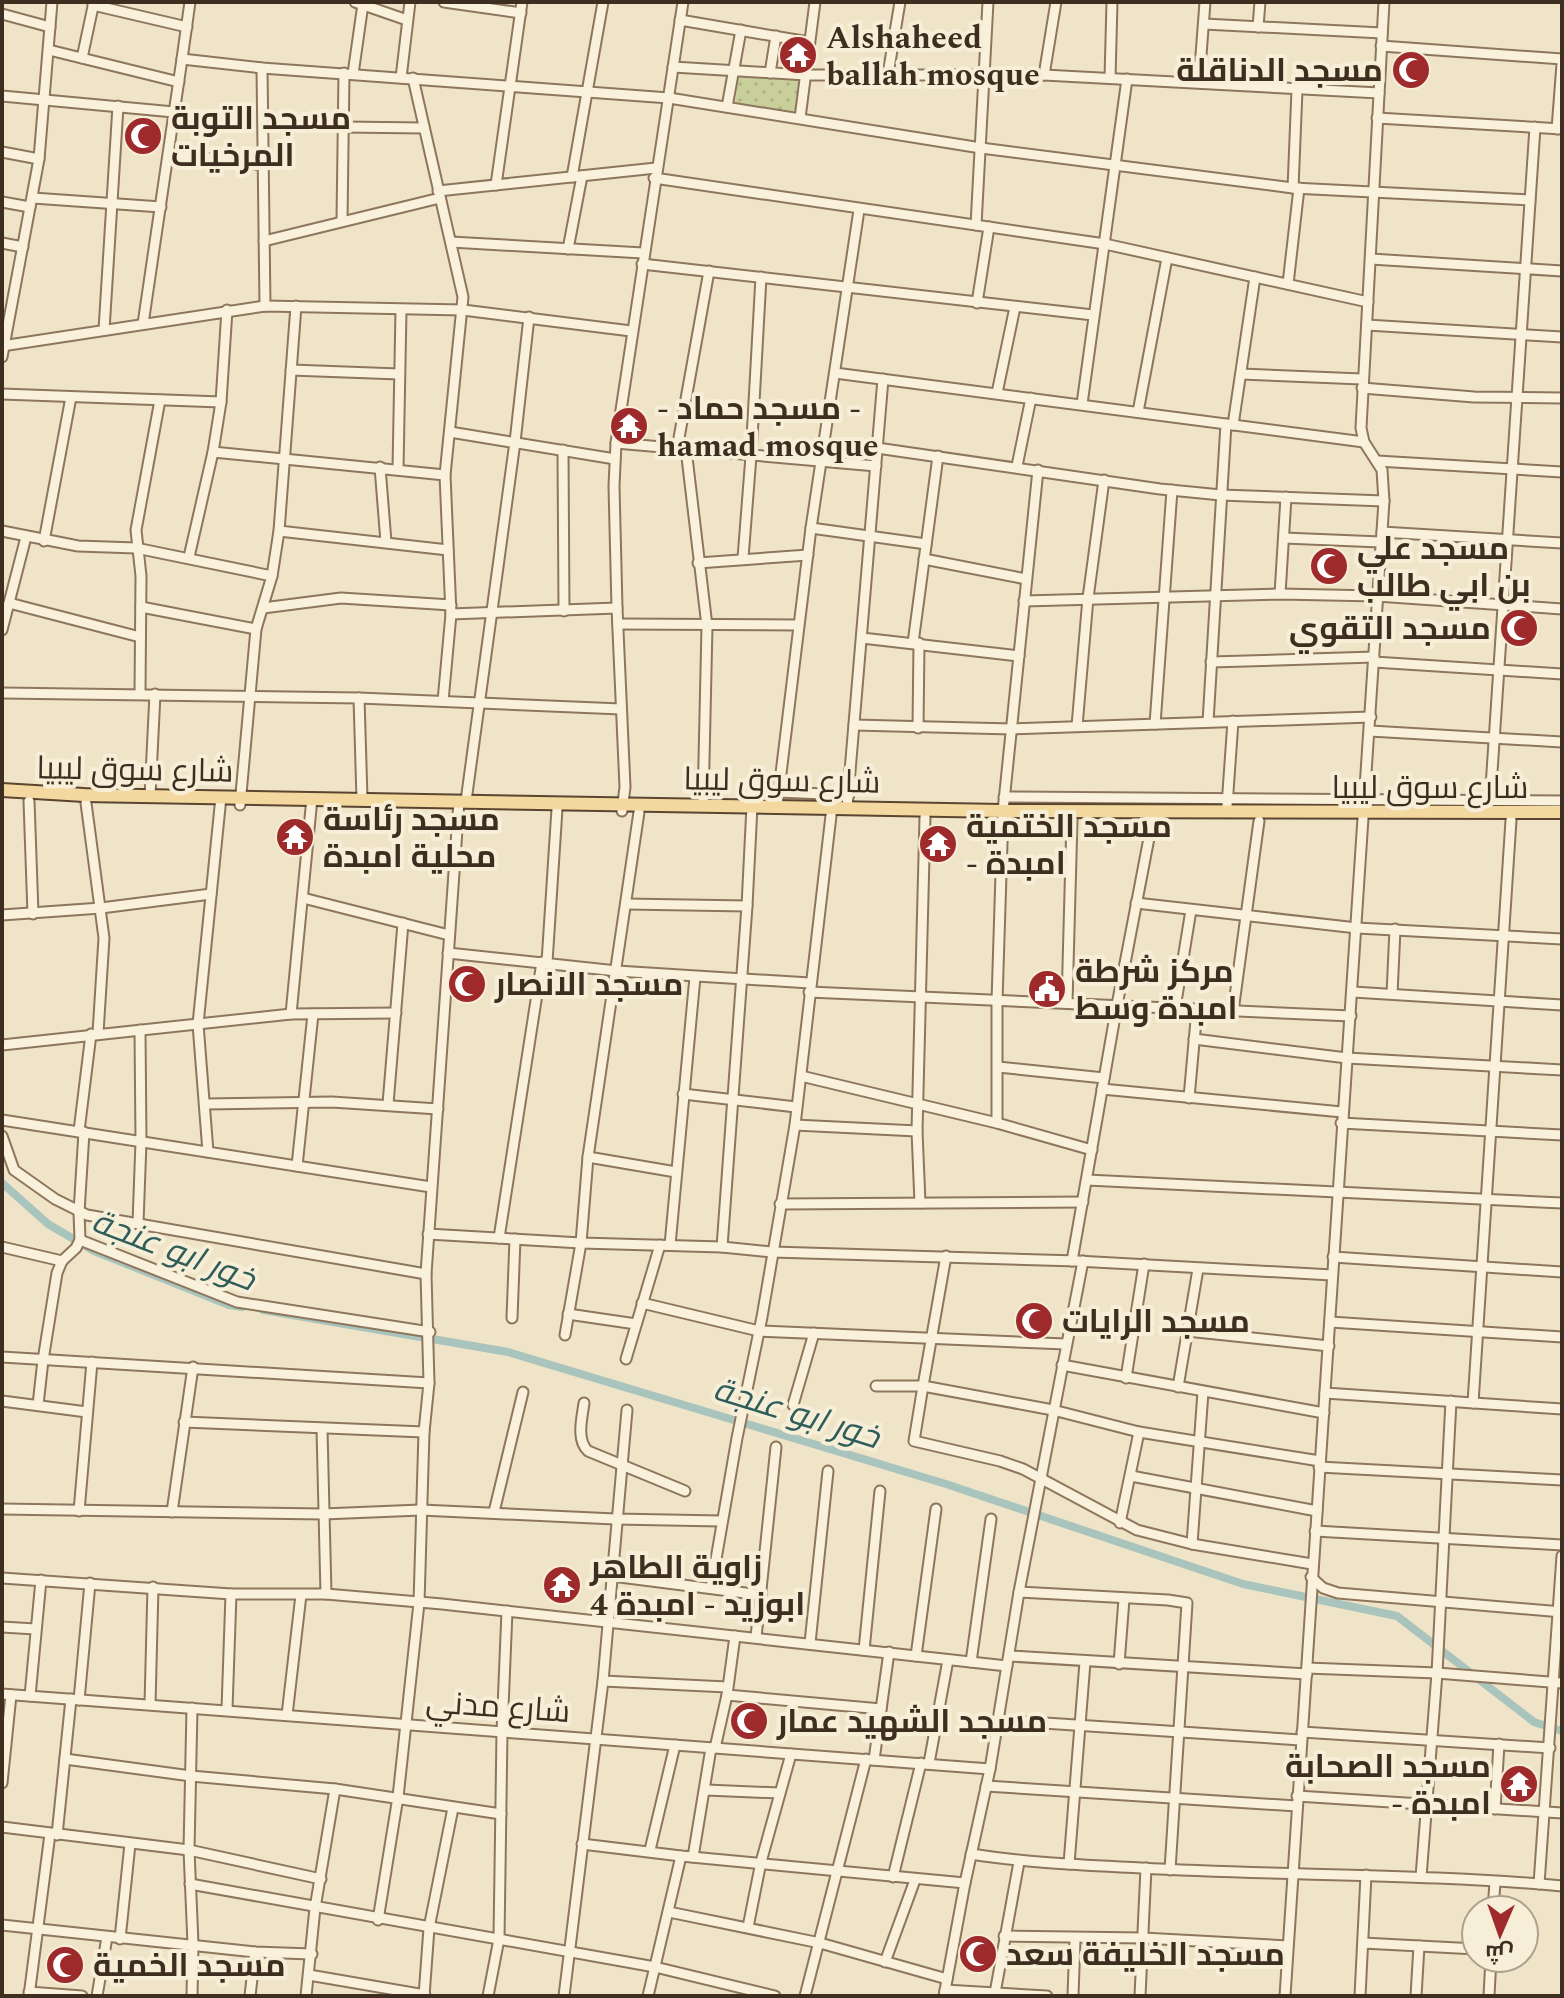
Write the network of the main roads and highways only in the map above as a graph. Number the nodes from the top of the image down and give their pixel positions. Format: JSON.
{"nodes":[{"id":1,"x":2,"y":790,"type":"edge"},
{"id":2,"x":2,"y":798,"type":"edge"},
{"id":3,"x":221,"y":801,"type":"junction"},
{"id":4,"x":312,"y":802,"type":"junction"},
{"id":5,"x":461,"y":803,"type":"junction"},
{"id":6,"x":623,"y":807,"type":"junction"},
{"id":7,"x":751,"y":810,"type":"junction"},
{"id":8,"x":832,"y":811,"type":"junction"},
{"id":9,"x":1365,"y":811,"type":"junction"},
{"id":10,"x":1562,"y":812,"type":"edge"},
{"id":11,"x":1003,"y":814,"type":"junction"},
{"id":12,"x":1154,"y":816,"type":"junction"},
{"id":13,"x":1562,"y":820,"type":"edge"}],
"edges":[{"from":1,"to":3,"type":"main road","name":"شارع سوق ليبيا"},
{"from":2,"to":3,"type":"main road","name":"شارع سوق ليبيا"},
{"from":3,"to":4,"type":"main road","name":"شارع سوق ليبيا"},
{"from":4,"to":5,"type":"main road","name":"شارع سوق ليبيا"},
{"from":4,"to":5,"type":"main road","name":"شارع سوق ليبيا"},
{"from":5,"to":6,"type":"main road","name":"شارع سوق ليبيا"},
{"from":5,"to":6,"type":"main road","name":"شارع سوق ليبيا"},
{"from":6,"to":7,"type":"main road","name":"شارع سوق ليبيا"},
{"from":6,"to":7,"type":"main road","name":"شارع سوق ليبيا"},
{"from":7,"to":8,"type":"main road","name":"شارع سوق ليبيا"},
{"from":7,"to":8,"type":"main road","name":"شارع سوق ليبيا"},
{"from":8,"to":11,"type":"main road","name":"شارع سوق ليبيا"},
{"from":8,"to":11,"type":"main road","name":"شارع سوق ليبيا"},
{"from":9,"to":10,"type":"main road","name":"شارع سوق ليبيا"},
{"from":9,"to":12,"type":"main road","name":"شارع سوق ليبيا"},
{"from":9,"to":12,"type":"main road","name":"شارع سوق ليبيا"},
{"from":9,"to":13,"type":"main road","name":"شارع سوق ليبيا"},
{"from":11,"to":12,"type":"main road","name":"شارع سوق ليبيا"},
{"from":11,"to":12,"type":"main road","name":"شارع سوق ليبيا"}]}
